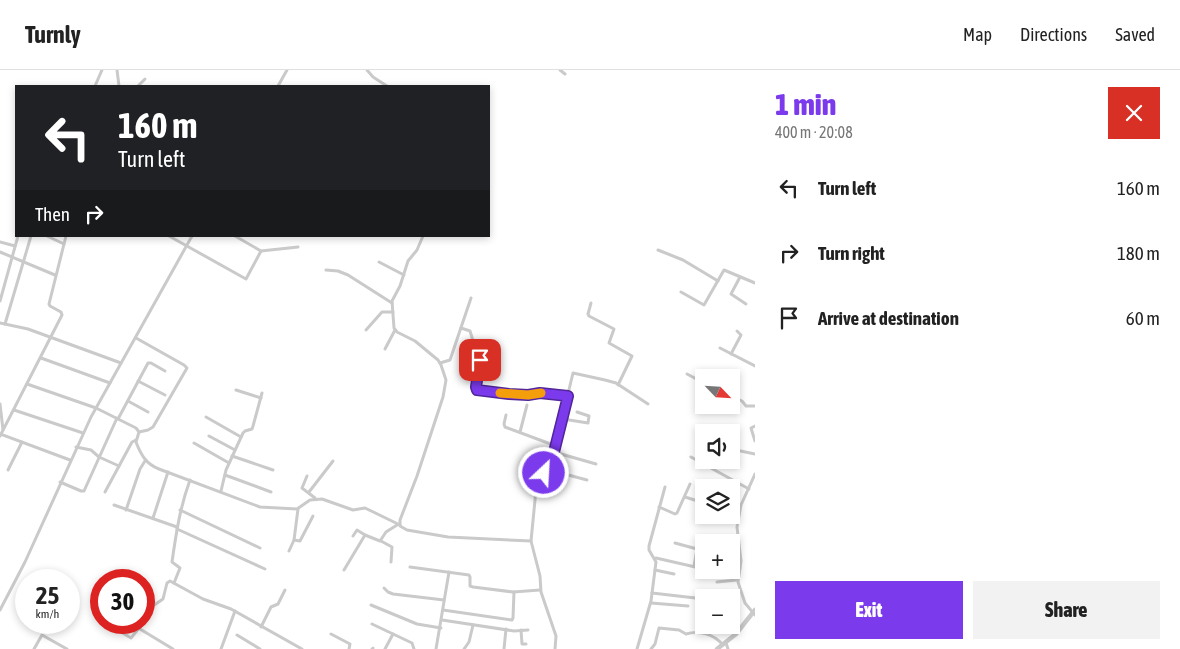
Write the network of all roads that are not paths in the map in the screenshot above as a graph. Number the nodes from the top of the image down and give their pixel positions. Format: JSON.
{"nodes":[{"id":1,"x":102,"y":70,"type":"edge"},
{"id":2,"x":117,"y":70,"type":"edge"},
{"id":3,"x":287,"y":70,"type":"edge"},
{"id":4,"x":367,"y":70,"type":"edge"},
{"id":5,"x":560,"y":70,"type":"edge"},
{"id":6,"x":565,"y":74,"type":"dead end"},
{"id":7,"x":145,"y":79,"type":"dead end"},
{"id":8,"x":94,"y":85,"type":"edge"},
{"id":9,"x":119,"y":85,"type":"edge"},
{"id":10,"x":139,"y":85,"type":"edge"},
{"id":11,"x":279,"y":85,"type":"edge"},
{"id":12,"x":385,"y":85,"type":"edge"},
{"id":13,"x":18,"y":237,"type":"edge"},
{"id":14,"x":30,"y":237,"type":"edge"},
{"id":15,"x":49,"y":237,"type":"edge"},
{"id":16,"x":66,"y":237,"type":"edge"},
{"id":17,"x":171,"y":237,"type":"edge"},
{"id":18,"x":192,"y":237,"type":"edge"},
{"id":19,"x":237,"y":237,"type":"edge"},
{"id":20,"x":423,"y":237,"type":"edge"},
{"id":21,"x":0,"y":242,"type":"edge"},
{"id":22,"x":64,"y":244,"type":"junction"},
{"id":23,"x":15,"y":246,"type":"junction"},
{"id":24,"x":187,"y":246,"type":"junction"},
{"id":25,"x":298,"y":247,"type":"dead end"},
{"id":26,"x":658,"y":250,"type":"dead end"},
{"id":27,"x":261,"y":251,"type":"junction"},
{"id":28,"x":0,"y":252,"type":"edge"},
{"id":29,"x":12,"y":257,"type":"junction"},
{"id":30,"x":22,"y":261,"type":"junction"},
{"id":31,"x":379,"y":262,"type":"dead end"},
{"id":32,"x":326,"y":270,"type":"dead end"},
{"id":33,"x":55,"y":275,"type":"junction"},
{"id":34,"x":404,"y":275,"type":"junction"},
{"id":35,"x":740,"y":277,"type":"junction"},
{"id":36,"x":718,"y":281,"type":"junction"},
{"id":37,"x":755,"y":283,"type":"edge"},
{"id":38,"x":681,"y":292,"type":"dead end"},
{"id":39,"x":471,"y":298,"type":"dead end"},
{"id":40,"x":0,"y":301,"type":"edge"},
{"id":41,"x":392,"y":303,"type":"junction"},
{"id":42,"x":591,"y":304,"type":"dead end"},
{"id":43,"x":746,"y":304,"type":"dead end"},
{"id":44,"x":393,"y":312,"type":"junction"},
{"id":45,"x":2,"y":323,"type":"edge"},
{"id":46,"x":460,"y":328,"type":"junction"},
{"id":47,"x":366,"y":330,"type":"dead end"},
{"id":48,"x":395,"y":330,"type":"junction"},
{"id":49,"x":737,"y":331,"type":"dead end"},
{"id":50,"x":51,"y":338,"type":"junction"},
{"id":51,"x":136,"y":338,"type":"junction"},
{"id":52,"x":720,"y":348,"type":"dead end"},
{"id":53,"x":385,"y":349,"type":"dead end"},
{"id":54,"x":499,"y":350,"type":"dead end"},
{"id":55,"x":731,"y":354,"type":"junction"},
{"id":56,"x":41,"y":358,"type":"junction"},
{"id":57,"x":480,"y":360,"type":"dead end"},
{"id":58,"x":121,"y":362,"type":"junction"},
{"id":59,"x":440,"y":364,"type":"junction"},
{"id":60,"x":755,"y":366,"type":"edge"},
{"id":61,"x":165,"y":371,"type":"dead end"},
{"id":62,"x":687,"y":374,"type":"dead end"},
{"id":63,"x":695,"y":378,"type":"edge"},
{"id":64,"x":138,"y":381,"type":"junction"},
{"id":65,"x":110,"y":383,"type":"junction"},
{"id":66,"x":27,"y":384,"type":"junction"},
{"id":67,"x":618,"y":384,"type":"junction"},
{"id":68,"x":236,"y":390,"type":"dead end"},
{"id":69,"x":262,"y":393,"type":"dead end"},
{"id":70,"x":165,"y":396,"type":"dead end"},
{"id":71,"x":568,"y":396,"type":"junction"},
{"id":72,"x":261,"y":398,"type":"junction"},
{"id":73,"x":740,"y":400,"type":"edge"},
{"id":74,"x":128,"y":401,"type":"junction"},
{"id":75,"x":0,"y":404,"type":"edge"},
{"id":76,"x":648,"y":404,"type":"dead end"},
{"id":77,"x":527,"y":405,"type":"dead end"},
{"id":78,"x":755,"y":406,"type":"edge"},
{"id":79,"x":96,"y":408,"type":"junction"},
{"id":80,"x":14,"y":410,"type":"junction"},
{"id":81,"x":148,"y":412,"type":"dead end"},
{"id":82,"x":577,"y":412,"type":"dead end"},
{"id":83,"x":506,"y":415,"type":"dead end"},
{"id":84,"x":206,"y":417,"type":"dead end"},
{"id":85,"x":118,"y":418,"type":"junction"},
{"id":86,"x":563,"y":419,"type":"junction"},
{"id":87,"x":755,"y":426,"type":"edge"},
{"id":88,"x":139,"y":432,"type":"junction"},
{"id":89,"x":520,"y":432,"type":"junction"},
{"id":90,"x":83,"y":433,"type":"junction"},
{"id":91,"x":1,"y":434,"type":"edge"},
{"id":92,"x":209,"y":436,"type":"dead end"},
{"id":93,"x":241,"y":437,"type":"junction"},
{"id":94,"x":136,"y":440,"type":"junction"},
{"id":95,"x":755,"y":441,"type":"edge"},
{"id":96,"x":22,"y":442,"type":"junction"},
{"id":97,"x":194,"y":443,"type":"dead end"},
{"id":98,"x":556,"y":446,"type":"junction"},
{"id":99,"x":76,"y":447,"type":"junction"},
{"id":100,"x":235,"y":450,"type":"junction"},
{"id":101,"x":740,"y":451,"type":"edge"},
{"id":102,"x":554,"y":452,"type":"junction"},
{"id":103,"x":755,"y":454,"type":"edge"},
{"id":104,"x":232,"y":456,"type":"junction"},
{"id":105,"x":99,"y":457,"type":"junction"},
{"id":106,"x":691,"y":457,"type":"dead end"},
{"id":107,"x":70,"y":460,"type":"junction"},
{"id":108,"x":145,"y":461,"type":"junction"},
{"id":109,"x":334,"y":461,"type":"dead end"},
{"id":110,"x":229,"y":463,"type":"junction"},
{"id":111,"x":596,"y":464,"type":"dead end"},
{"id":112,"x":118,"y":466,"type":"junction"},
{"id":113,"x":546,"y":469,"type":"junction"},
{"id":114,"x":8,"y":470,"type":"dead end"},
{"id":115,"x":273,"y":470,"type":"dead end"},
{"id":116,"x":168,"y":472,"type":"junction"},
{"id":117,"x":755,"y":474,"type":"edge"},
{"id":118,"x":225,"y":475,"type":"junction"},
{"id":119,"x":307,"y":476,"type":"dead end"},
{"id":120,"x":190,"y":480,"type":"junction"},
{"id":121,"x":588,"y":480,"type":"dead end"},
{"id":122,"x":60,"y":482,"type":"junction"},
{"id":123,"x":690,"y":484,"type":"dead end"},
{"id":124,"x":753,"y":484,"type":"edge"},
{"id":125,"x":665,"y":487,"type":"dead end"},
{"id":126,"x":749,"y":489,"type":"junction"},
{"id":127,"x":221,"y":491,"type":"junction"},
{"id":128,"x":105,"y":492,"type":"dead end"},
{"id":129,"x":271,"y":492,"type":"dead end"},
{"id":130,"x":309,"y":492,"type":"junction"},
{"id":131,"x":684,"y":497,"type":"junction"},
{"id":132,"x":315,"y":498,"type":"junction"},
{"id":133,"x":695,"y":500,"type":"edge"},
{"id":134,"x":114,"y":505,"type":"dead end"},
{"id":135,"x":740,"y":505,"type":"edge"},
{"id":136,"x":659,"y":507,"type":"junction"},
{"id":137,"x":298,"y":508,"type":"junction"},
{"id":138,"x":126,"y":510,"type":"junction"},
{"id":139,"x":180,"y":510,"type":"junction"},
{"id":140,"x":313,"y":516,"type":"dead end"},
{"id":141,"x":152,"y":518,"type":"junction"},
{"id":142,"x":398,"y":525,"type":"junction"},
{"id":143,"x":177,"y":528,"type":"junction"},
{"id":144,"x":365,"y":535,"type":"junction"},
{"id":145,"x":353,"y":536,"type":"dead end"},
{"id":146,"x":294,"y":540,"type":"junction"},
{"id":147,"x":381,"y":541,"type":"junction"},
{"id":148,"x":531,"y":541,"type":"junction"},
{"id":149,"x":675,"y":543,"type":"dead end"},
{"id":150,"x":260,"y":548,"type":"dead end"},
{"id":151,"x":289,"y":551,"type":"dead end"},
{"id":152,"x":655,"y":558,"type":"junction"},
{"id":153,"x":391,"y":562,"type":"dead end"},
{"id":154,"x":694,"y":566,"type":"joint"},
{"id":155,"x":410,"y":567,"type":"dead end"},
{"id":156,"x":265,"y":569,"type":"dead end"},
{"id":157,"x":344,"y":570,"type":"dead end"},
{"id":158,"x":655,"y":570,"type":"junction"},
{"id":159,"x":449,"y":572,"type":"junction"},
{"id":160,"x":674,"y":574,"type":"dead end"},
{"id":161,"x":736,"y":580,"type":"joint"},
{"id":162,"x":717,"y":582,"type":"dead end"},
{"id":163,"x":174,"y":583,"type":"junction"},
{"id":164,"x":384,"y":588,"type":"dead end"},
{"id":165,"x":285,"y":590,"type":"dead end"},
{"id":166,"x":540,"y":590,"type":"junction"},
{"id":167,"x":514,"y":592,"type":"junction"},
{"id":168,"x":652,"y":593,"type":"junction"},
{"id":169,"x":695,"y":598,"type":"edge"},
{"id":170,"x":444,"y":600,"type":"junction"},
{"id":171,"x":650,"y":603,"type":"junction"},
{"id":172,"x":155,"y":604,"type":"edge"},
{"id":173,"x":371,"y":605,"type":"dead end"},
{"id":174,"x":688,"y":606,"type":"dead end"},
{"id":175,"x":0,"y":610,"type":"edge"},
{"id":176,"x":443,"y":610,"type":"junction"},
{"id":177,"x":235,"y":611,"type":"junction"},
{"id":178,"x":753,"y":612,"type":"edge"},
{"id":179,"x":442,"y":620,"type":"junction"},
{"id":180,"x":372,"y":624,"type":"dead end"},
{"id":181,"x":473,"y":625,"type":"junction"},
{"id":182,"x":261,"y":627,"type":"junction"},
{"id":183,"x":440,"y":628,"type":"junction"},
{"id":184,"x":506,"y":629,"type":"junction"},
{"id":185,"x":521,"y":630,"type":"junction"},
{"id":186,"x":528,"y":630,"type":"dead end"},
{"id":187,"x":695,"y":631,"type":"edge"},
{"id":188,"x":124,"y":634,"type":"edge"},
{"id":189,"x":135,"y":634,"type":"edge"},
{"id":190,"x":149,"y":634,"type":"edge"},
{"id":191,"x":331,"y":634,"type":"dead end"},
{"id":192,"x":393,"y":634,"type":"junction"},
{"id":193,"x":708,"y":634,"type":"edge"},
{"id":194,"x":237,"y":635,"type":"dead end"},
{"id":195,"x":723,"y":643,"type":"junction"},
{"id":196,"x":526,"y":644,"type":"dead end"},
{"id":197,"x":34,"y":649,"type":"edge"},
{"id":198,"x":67,"y":649,"type":"edge"},
{"id":199,"x":173,"y":649,"type":"edge"},
{"id":200,"x":221,"y":649,"type":"edge"},
{"id":201,"x":260,"y":649,"type":"edge"},
{"id":202,"x":302,"y":649,"type":"edge"},
{"id":203,"x":349,"y":649,"type":"edge"},
{"id":204,"x":385,"y":649,"type":"edge"},
{"id":205,"x":414,"y":649,"type":"edge"},
{"id":206,"x":436,"y":649,"type":"edge"},
{"id":207,"x":464,"y":649,"type":"edge"},
{"id":208,"x":504,"y":649,"type":"edge"},
{"id":209,"x":555,"y":649,"type":"edge"},
{"id":210,"x":637,"y":649,"type":"edge"},
{"id":211,"x":651,"y":649,"type":"edge"},
{"id":212,"x":717,"y":649,"type":"edge"},
{"id":213,"x":728,"y":649,"type":"edge"}],
"edges":[{"from":1,"to":8,"type":"street"},
{"from":2,"to":9,"type":"street"},
{"from":3,"to":11,"type":"street"},
{"from":4,"to":12,"type":"street"},
{"from":5,"to":6,"type":"street"},
{"from":7,"to":10,"type":"street"},
{"from":13,"to":23,"type":"street"},
{"from":14,"to":30,"type":"street"},
{"from":15,"to":22,"type":"street"},
{"from":16,"to":22,"type":"street"},
{"from":17,"to":24,"type":"street"},
{"from":18,"to":24,"type":"street"},
{"from":19,"to":27,"type":"street"},
{"from":20,"to":34,"type":"street"},
{"from":21,"to":23,"type":"street"},
{"from":22,"to":33,"type":"street"},
{"from":23,"to":29,"type":"street"},
{"from":24,"to":27,"type":"street"},
{"from":24,"to":51,"type":"street"},
{"from":25,"to":27,"type":"street"},
{"from":26,"to":36,"type":"street"},
{"from":28,"to":29,"type":"street"},
{"from":29,"to":30,"type":"street"},
{"from":29,"to":40,"type":"street"},
{"from":30,"to":33,"type":"street"},
{"from":30,"to":45,"type":"street"},
{"from":31,"to":34,"type":"street"},
{"from":32,"to":41,"type":"street"},
{"from":33,"to":50,"type":"street"},
{"from":34,"to":41,"type":"street"},
{"from":35,"to":36,"type":"street"},
{"from":35,"to":37,"type":"street"},
{"from":35,"to":43,"type":"street"},
{"from":36,"to":38,"type":"street"},
{"from":39,"to":46,"type":"street"},
{"from":41,"to":44,"type":"street"},
{"from":42,"to":67,"type":"street"},
{"from":44,"to":47,"type":"street"},
{"from":44,"to":48,"type":"street"},
{"from":45,"to":50,"type":"street"},
{"from":46,"to":54,"type":"street"},
{"from":46,"to":59,"type":"street"},
{"from":48,"to":53,"type":"street"},
{"from":48,"to":59,"type":"street"},
{"from":49,"to":55,"type":"street"},
{"from":50,"to":56,"type":"street"},
{"from":50,"to":58,"type":"street"},
{"from":51,"to":58,"type":"street"},
{"from":51,"to":88,"type":"street"},
{"from":52,"to":55,"type":"street"},
{"from":55,"to":60,"type":"street"},
{"from":56,"to":65,"type":"street"},
{"from":56,"to":66,"type":"street"},
{"from":57,"to":71,"type":"street"},
{"from":58,"to":65,"type":"street"},
{"from":59,"to":142,"type":"street"},
{"from":61,"to":64,"type":"street"},
{"from":62,"to":63,"type":"street"},
{"from":64,"to":70,"type":"street"},
{"from":64,"to":74,"type":"street"},
{"from":65,"to":79,"type":"street"},
{"from":66,"to":79,"type":"street"},
{"from":66,"to":80,"type":"street"},
{"from":67,"to":71,"type":"street"},
{"from":67,"to":76,"type":"street"},
{"from":68,"to":72,"type":"street"},
{"from":69,"to":72,"type":"street"},
{"from":71,"to":86,"type":"street"},
{"from":72,"to":93,"type":"street"},
{"from":73,"to":78,"type":"street"},
{"from":74,"to":81,"type":"street"},
{"from":74,"to":85,"type":"street"},
{"from":75,"to":91,"type":"street"},
{"from":77,"to":89,"type":"street"},
{"from":79,"to":85,"type":"street"},
{"from":79,"to":90,"type":"street"},
{"from":80,"to":90,"type":"street"},
{"from":80,"to":91,"type":"street"},
{"from":82,"to":86,"type":"street"},
{"from":83,"to":89,"type":"street"},
{"from":84,"to":93,"type":"street"},
{"from":85,"to":88,"type":"street"},
{"from":85,"to":105,"type":"street"},
{"from":86,"to":98,"type":"street"},
{"from":87,"to":95,"type":"street"},
{"from":88,"to":94,"type":"street"},
{"from":89,"to":98,"type":"street"},
{"from":90,"to":99,"type":"street"},
{"from":91,"to":96,"type":"street"},
{"from":92,"to":100,"type":"street"},
{"from":93,"to":100,"type":"street"},
{"from":94,"to":108,"type":"street"},
{"from":94,"to":112,"type":"street"},
{"from":96,"to":107,"type":"street"},
{"from":96,"to":114,"type":"street"},
{"from":97,"to":110,"type":"street"},
{"from":98,"to":102,"type":"street"},
{"from":99,"to":105,"type":"street"},
{"from":99,"to":107,"type":"street"},
{"from":100,"to":104,"type":"street"},
{"from":101,"to":103,"type":"street"},
{"from":102,"to":111,"type":"street"},
{"from":102,"to":113,"type":"street"},
{"from":104,"to":110,"type":"street"},
{"from":104,"to":115,"type":"street"},
{"from":105,"to":112,"type":"street"},
{"from":105,"to":122,"type":"street"},
{"from":106,"to":126,"type":"street"},
{"from":107,"to":122,"type":"street"},
{"from":108,"to":116,"type":"street"},
{"from":108,"to":138,"type":"street"},
{"from":109,"to":130,"type":"street"},
{"from":110,"to":118,"type":"street"},
{"from":112,"to":128,"type":"street"},
{"from":113,"to":121,"type":"street"},
{"from":113,"to":148,"type":"street"},
{"from":116,"to":120,"type":"street"},
{"from":116,"to":141,"type":"street"},
{"from":117,"to":124,"type":"street"},
{"from":118,"to":127,"type":"street"},
{"from":118,"to":129,"type":"street"},
{"from":119,"to":130,"type":"street"},
{"from":120,"to":127,"type":"street"},
{"from":120,"to":139,"type":"street"},
{"from":122,"to":175,"type":"street"},
{"from":123,"to":131,"type":"street"},
{"from":124,"to":126,"type":"street"},
{"from":125,"to":136,"type":"street"},
{"from":126,"to":135,"type":"street"},
{"from":127,"to":137,"type":"street"},
{"from":130,"to":132,"type":"street"},
{"from":131,"to":133,"type":"street"},
{"from":131,"to":136,"type":"street"},
{"from":132,"to":137,"type":"street"},
{"from":132,"to":142,"type":"street"},
{"from":134,"to":138,"type":"street"},
{"from":136,"to":152,"type":"street"},
{"from":137,"to":146,"type":"street"},
{"from":138,"to":141,"type":"street"},
{"from":139,"to":143,"type":"street"},
{"from":139,"to":150,"type":"street"},
{"from":140,"to":146,"type":"street"},
{"from":141,"to":143,"type":"street"},
{"from":142,"to":147,"type":"street"},
{"from":142,"to":148,"type":"street"},
{"from":143,"to":156,"type":"street"},
{"from":143,"to":163,"type":"street"},
{"from":144,"to":145,"type":"street"},
{"from":144,"to":147,"type":"street"},
{"from":144,"to":157,"type":"street"},
{"from":146,"to":151,"type":"street"},
{"from":147,"to":153,"type":"street"},
{"from":148,"to":166,"type":"street"},
{"from":149,"to":154,"type":"street"},
{"from":152,"to":154,"type":"street"},
{"from":152,"to":158,"type":"street"},
{"from":155,"to":159,"type":"street"},
{"from":158,"to":160,"type":"street"},
{"from":158,"to":168,"type":"street"},
{"from":159,"to":167,"type":"street"},
{"from":159,"to":170,"type":"street"},
{"from":161,"to":162,"type":"street"},
{"from":161,"to":178,"type":"street"},
{"from":163,"to":172,"type":"street"},
{"from":163,"to":177,"type":"street"},
{"from":164,"to":170,"type":"street"},
{"from":165,"to":182,"type":"street"},
{"from":166,"to":167,"type":"street"},
{"from":166,"to":209,"type":"street"},
{"from":167,"to":176,"type":"street"},
{"from":168,"to":169,"type":"street"},
{"from":168,"to":171,"type":"street"},
{"from":170,"to":176,"type":"street"},
{"from":171,"to":174,"type":"street"},
{"from":171,"to":210,"type":"street"},
{"from":173,"to":183,"type":"street"},
{"from":176,"to":179,"type":"street"},
{"from":177,"to":182,"type":"street"},
{"from":177,"to":200,"type":"street"},
{"from":178,"to":195,"type":"street"},
{"from":179,"to":181,"type":"street"},
{"from":179,"to":183,"type":"street"},
{"from":180,"to":192,"type":"street"},
{"from":181,"to":184,"type":"street"},
{"from":181,"to":207,"type":"street"},
{"from":182,"to":202,"type":"street"},
{"from":183,"to":206,"type":"street"},
{"from":184,"to":185,"type":"street"},
{"from":184,"to":208,"type":"street"},
{"from":185,"to":186,"type":"street"},
{"from":185,"to":196,"type":"street"},
{"from":187,"to":211,"type":"street"},
{"from":188,"to":189,"type":"street"},
{"from":190,"to":199,"type":"street"},
{"from":191,"to":203,"type":"street"},
{"from":192,"to":204,"type":"street"},
{"from":192,"to":205,"type":"street"},
{"from":193,"to":195,"type":"street"},
{"from":194,"to":201,"type":"street"},
{"from":195,"to":212,"type":"street"},
{"from":195,"to":213,"type":"street"},
{"from":197,"to":198,"type":"street"}]}
